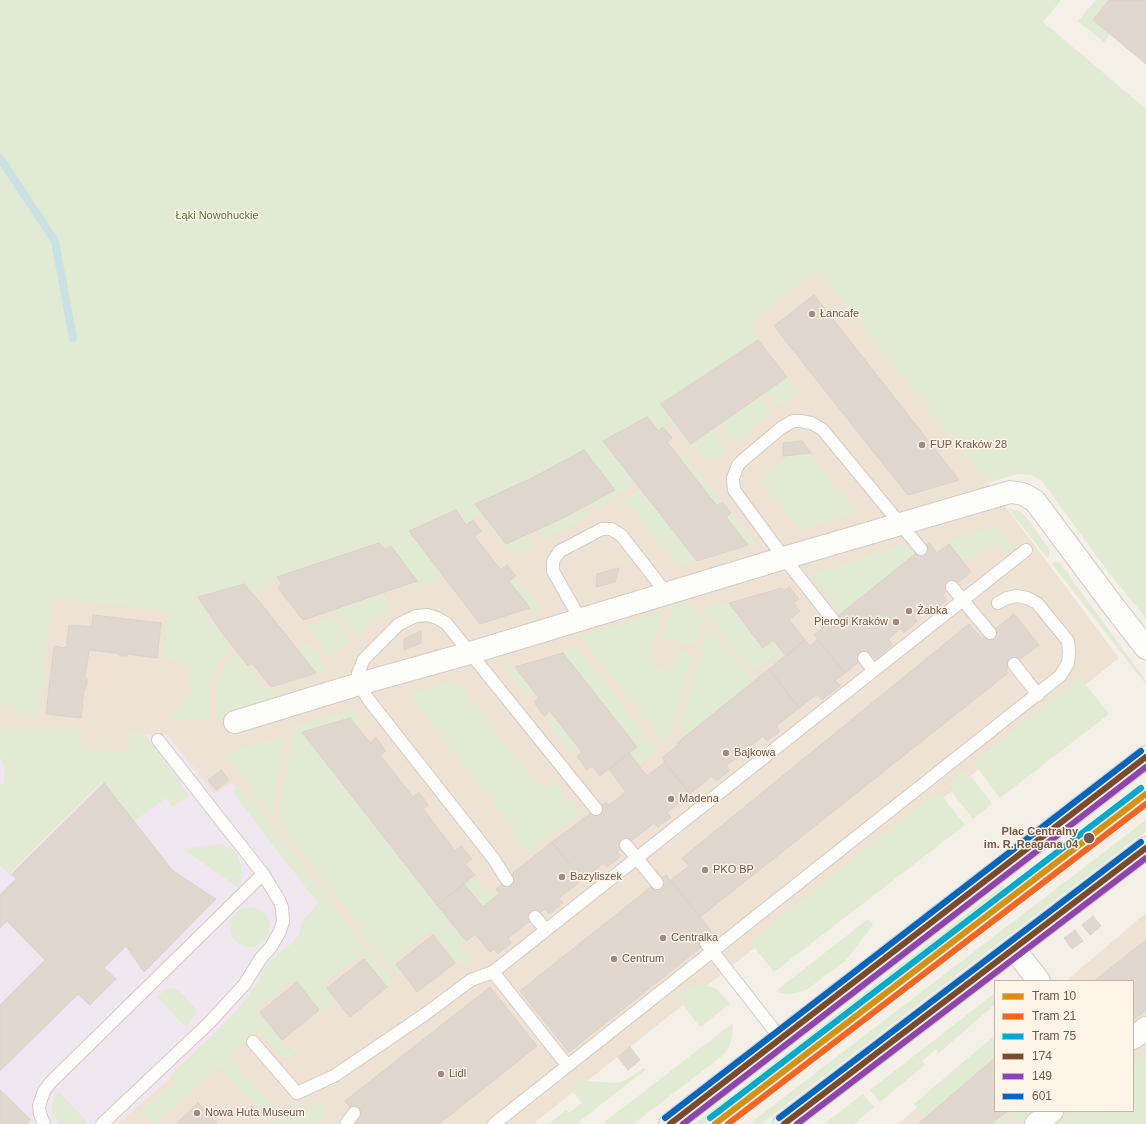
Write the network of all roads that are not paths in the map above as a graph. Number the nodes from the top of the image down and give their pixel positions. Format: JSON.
{"nodes":[{"id":1,"x":901,"y":525,"type":"junction"},
{"id":2,"x":921,"y":549,"type":"dead end"},
{"id":3,"x":1026,"y":550,"type":"dead end"},
{"id":4,"x":784,"y":558,"type":"junction"},
{"id":5,"x":952,"y":587,"type":"dead end"},
{"id":6,"x":667,"y":594,"type":"junction"},
{"id":7,"x":964,"y":600,"type":"junction"},
{"id":8,"x":998,"y":603,"type":"dead end"},
{"id":9,"x":580,"y":620,"type":"junction"},
{"id":10,"x":833,"y":620,"type":"dead end"},
{"id":11,"x":990,"y":633,"type":"dead end"},
{"id":12,"x":1146,"y":648,"type":"edge"},
{"id":13,"x":470,"y":653,"type":"junction"},
{"id":14,"x":864,"y":658,"type":"dead end"},
{"id":15,"x":1014,"y":664,"type":"dead end"},
{"id":16,"x":873,"y":670,"type":"junction"},
{"id":17,"x":359,"y":684,"type":"junction"},
{"id":18,"x":1038,"y":695,"type":"junction"},
{"id":19,"x":235,"y":722,"type":"dead end"},
{"id":20,"x":158,"y":740,"type":"dead end"},
{"id":21,"x":1146,"y":757,"type":"edge"},
{"id":22,"x":596,"y":809,"type":"dead end"},
{"id":23,"x":626,"y":846,"type":"dead end"},
{"id":24,"x":1146,"y":848,"type":"edge"},
{"id":25,"x":636,"y":858,"type":"junction"},
{"id":26,"x":263,"y":874,"type":"junction"},
{"id":27,"x":507,"y":880,"type":"dead end"},
{"id":28,"x":657,"y":883,"type":"dead end"},
{"id":29,"x":535,"y":917,"type":"dead end"},
{"id":30,"x":546,"y":930,"type":"junction"},
{"id":31,"x":709,"y":947,"type":"junction"},
{"id":32,"x":1014,"y":949,"type":"junction"},
{"id":33,"x":493,"y":972,"type":"junction"},
{"id":34,"x":1038,"y":980,"type":"edge"},
{"id":35,"x":1146,"y":1028,"type":"edge"},
{"id":36,"x":1134,"y":1037,"type":"edge"},
{"id":37,"x":781,"y":1039,"type":"junction"},
{"id":38,"x":253,"y":1042,"type":"dead end"},
{"id":39,"x":567,"y":1065,"type":"junction"},
{"id":40,"x":1051,"y":1112,"type":"edge"},
{"id":41,"x":354,"y":1113,"type":"dead end"},
{"id":42,"x":44,"y":1124,"type":"edge"},
{"id":43,"x":102,"y":1124,"type":"edge"},
{"id":44,"x":346,"y":1124,"type":"edge"},
{"id":45,"x":494,"y":1124,"type":"edge"},
{"id":46,"x":670,"y":1124,"type":"edge"},
{"id":47,"x":784,"y":1124,"type":"edge"},
{"id":48,"x":1036,"y":1124,"type":"edge"}],
"edges":[{"from":1,"to":2,"type":"lane"},
{"from":1,"to":4,"type":"street"},
{"from":1,"to":4,"type":"lane"},
{"from":1,"to":12,"type":"street"},
{"from":3,"to":7,"type":"lane"},
{"from":4,"to":6,"type":"street"},
{"from":4,"to":10,"type":"lane"},
{"from":5,"to":7,"type":"lane"},
{"from":6,"to":9,"type":"street"},
{"from":6,"to":9,"type":"lane"},
{"from":7,"to":11,"type":"lane"},
{"from":7,"to":16,"type":"lane"},
{"from":8,"to":18,"type":"lane"},
{"from":9,"to":13,"type":"street"},
{"from":13,"to":17,"type":"street"},
{"from":13,"to":17,"type":"lane"},
{"from":13,"to":22,"type":"lane"},
{"from":14,"to":16,"type":"lane"},
{"from":15,"to":18,"type":"lane"},
{"from":16,"to":25,"type":"lane"},
{"from":17,"to":19,"type":"street"},
{"from":17,"to":27,"type":"lane"},
{"from":18,"to":31,"type":"lane"},
{"from":20,"to":26,"type":"lane"},
{"from":21,"to":37,"type":"main road"},
{"from":23,"to":25,"type":"lane"},
{"from":24,"to":32,"type":"main road"},
{"from":25,"to":28,"type":"lane"},
{"from":25,"to":30,"type":"lane"},
{"from":26,"to":42,"type":"lane"},
{"from":26,"to":43,"type":"lane"},
{"from":29,"to":30,"type":"lane"},
{"from":30,"to":33,"type":"lane"},
{"from":31,"to":37,"type":"lane"},
{"from":31,"to":39,"type":"lane"},
{"from":32,"to":34,"type":"street"},
{"from":32,"to":47,"type":"main road"},
{"from":33,"to":38,"type":"lane"},
{"from":33,"to":39,"type":"lane"},
{"from":35,"to":36,"type":"street"},
{"from":37,"to":46,"type":"main road"},
{"from":39,"to":45,"type":"lane"},
{"from":40,"to":48,"type":"street"},
{"from":41,"to":44,"type":"lane"}]}
